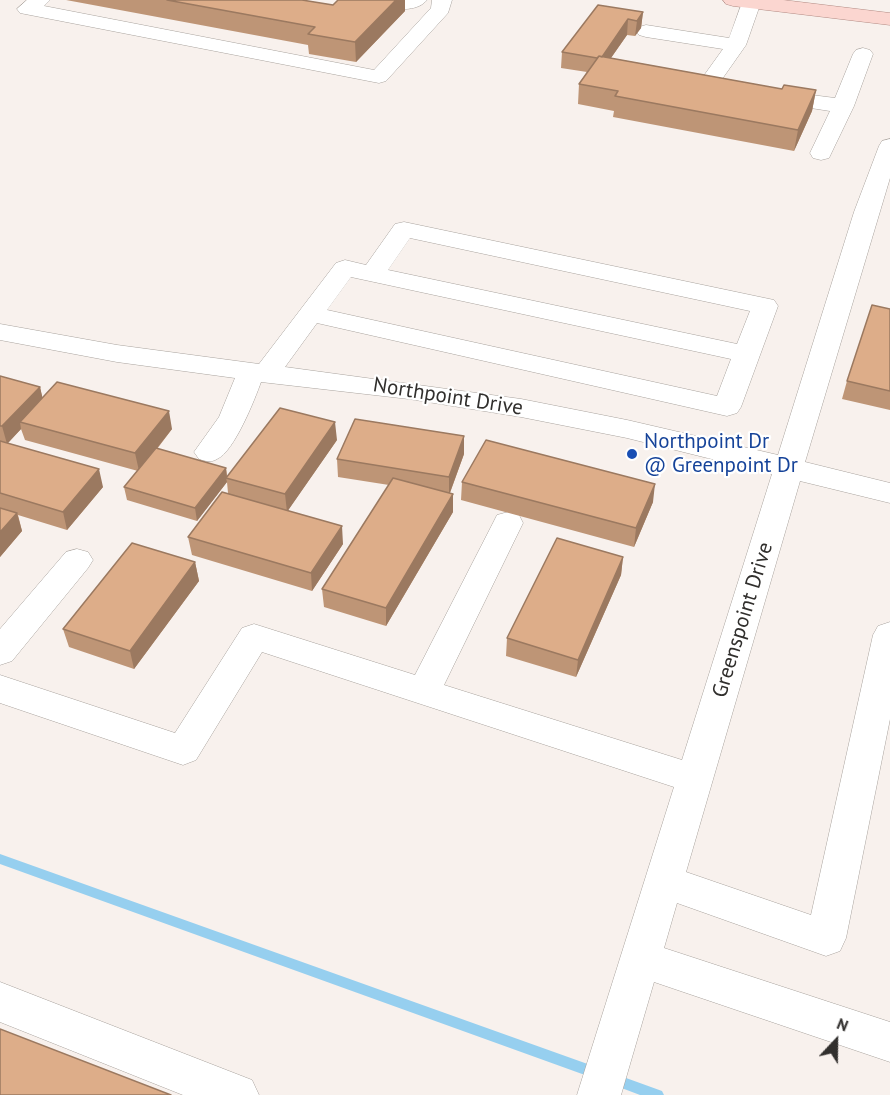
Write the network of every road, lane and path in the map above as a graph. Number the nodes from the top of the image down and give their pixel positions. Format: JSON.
{"nodes":[{"id":1,"x":40,"y":0,"type":"edge"},
{"id":2,"x":417,"y":0,"type":"edge"},
{"id":3,"x":442,"y":0,"type":"edge"},
{"id":4,"x":866,"y":0,"type":"edge"},
{"id":5,"x":742,"y":1,"type":"edge"},
{"id":6,"x":395,"y":3,"type":"edge"},
{"id":7,"x":842,"y":13,"type":"junction"},
{"id":8,"x":890,"y":19,"type":"edge"},
{"id":9,"x":646,"y":31,"type":"dead end"},
{"id":10,"x":736,"y":45,"type":"junction"},
{"id":11,"x":863,"y":54,"type":"dead end"},
{"id":12,"x":684,"y":83,"type":"edge"},
{"id":13,"x":706,"y":88,"type":"junction"},
{"id":14,"x":729,"y":91,"type":"edge"},
{"id":15,"x":752,"y":94,"type":"edge"},
{"id":16,"x":843,"y":106,"type":"junction"},
{"id":17,"x":821,"y":153,"type":"dead end"},
{"id":18,"x":887,"y":162,"type":"edge"},
{"id":19,"x":373,"y":273,"type":"junction"},
{"id":20,"x":310,"y":314,"type":"junction"},
{"id":21,"x":0,"y":332,"type":"edge"},
{"id":22,"x":746,"y":354,"type":"junction"},
{"id":23,"x":258,"y":373,"type":"junction"},
{"id":24,"x":209,"y":452,"type":"dead end"},
{"id":25,"x":788,"y":468,"type":"junction"},
{"id":26,"x":890,"y":493,"type":"edge"},
{"id":27,"x":508,"y":523,"type":"dead end"},
{"id":28,"x":77,"y":561,"type":"dead end"},
{"id":29,"x":890,"y":635,"type":"edge"},
{"id":30,"x":0,"y":652,"type":"edge"},
{"id":31,"x":0,"y":689,"type":"edge"},
{"id":32,"x":423,"y":693,"type":"junction"},
{"id":33,"x":695,"y":779,"type":"junction"},
{"id":34,"x":664,"y":882,"type":"junction"},
{"id":35,"x":639,"y":970,"type":"junction"},
{"id":36,"x":0,"y":1002,"type":"edge"},
{"id":37,"x":890,"y":1042,"type":"edge"},
{"id":38,"x":237,"y":1095,"type":"edge"},
{"id":39,"x":599,"y":1095,"type":"edge"}],
"edges":[{"from":1,"to":3,"type":"street"},
{"from":2,"to":6,"type":"street"},
{"from":4,"to":7,"type":"main road"},
{"from":5,"to":7,"type":"main road"},
{"from":5,"to":10,"type":"street"},
{"from":7,"to":8,"type":"main road"},
{"from":9,"to":10,"type":"street"},
{"from":10,"to":13,"type":"street"},
{"from":11,"to":16,"type":"street"},
{"from":12,"to":13,"type":"street"},
{"from":13,"to":14,"type":"street"},
{"from":15,"to":16,"type":"street"},
{"from":16,"to":17,"type":"street"},
{"from":18,"to":25,"type":"street","name":"Greenspoint Drive"},
{"from":19,"to":20,"type":"street"},
{"from":19,"to":22,"type":"street"},
{"from":19,"to":22,"type":"street"},
{"from":20,"to":22,"type":"street"},
{"from":20,"to":23,"type":"street"},
{"from":21,"to":23,"type":"street","name":"Northpoint Drive"},
{"from":23,"to":24,"type":"street"},
{"from":23,"to":25,"type":"street","name":"Northpoint Drive"},
{"from":25,"to":26,"type":"street","name":"Northpoint Drive"},
{"from":25,"to":33,"type":"street","name":"Greenspoint Drive"},
{"from":27,"to":32,"type":"street"},
{"from":28,"to":30,"type":"street"},
{"from":29,"to":34,"type":"street"},
{"from":31,"to":32,"type":"street"},
{"from":32,"to":33,"type":"street"},
{"from":33,"to":34,"type":"street","name":"Greenspoint Drive"},
{"from":34,"to":35,"type":"street","name":"Greenspoint Drive"},
{"from":35,"to":37,"type":"street"},
{"from":35,"to":39,"type":"street","name":"Greenspoint Drive"},
{"from":36,"to":38,"type":"street"}]}
